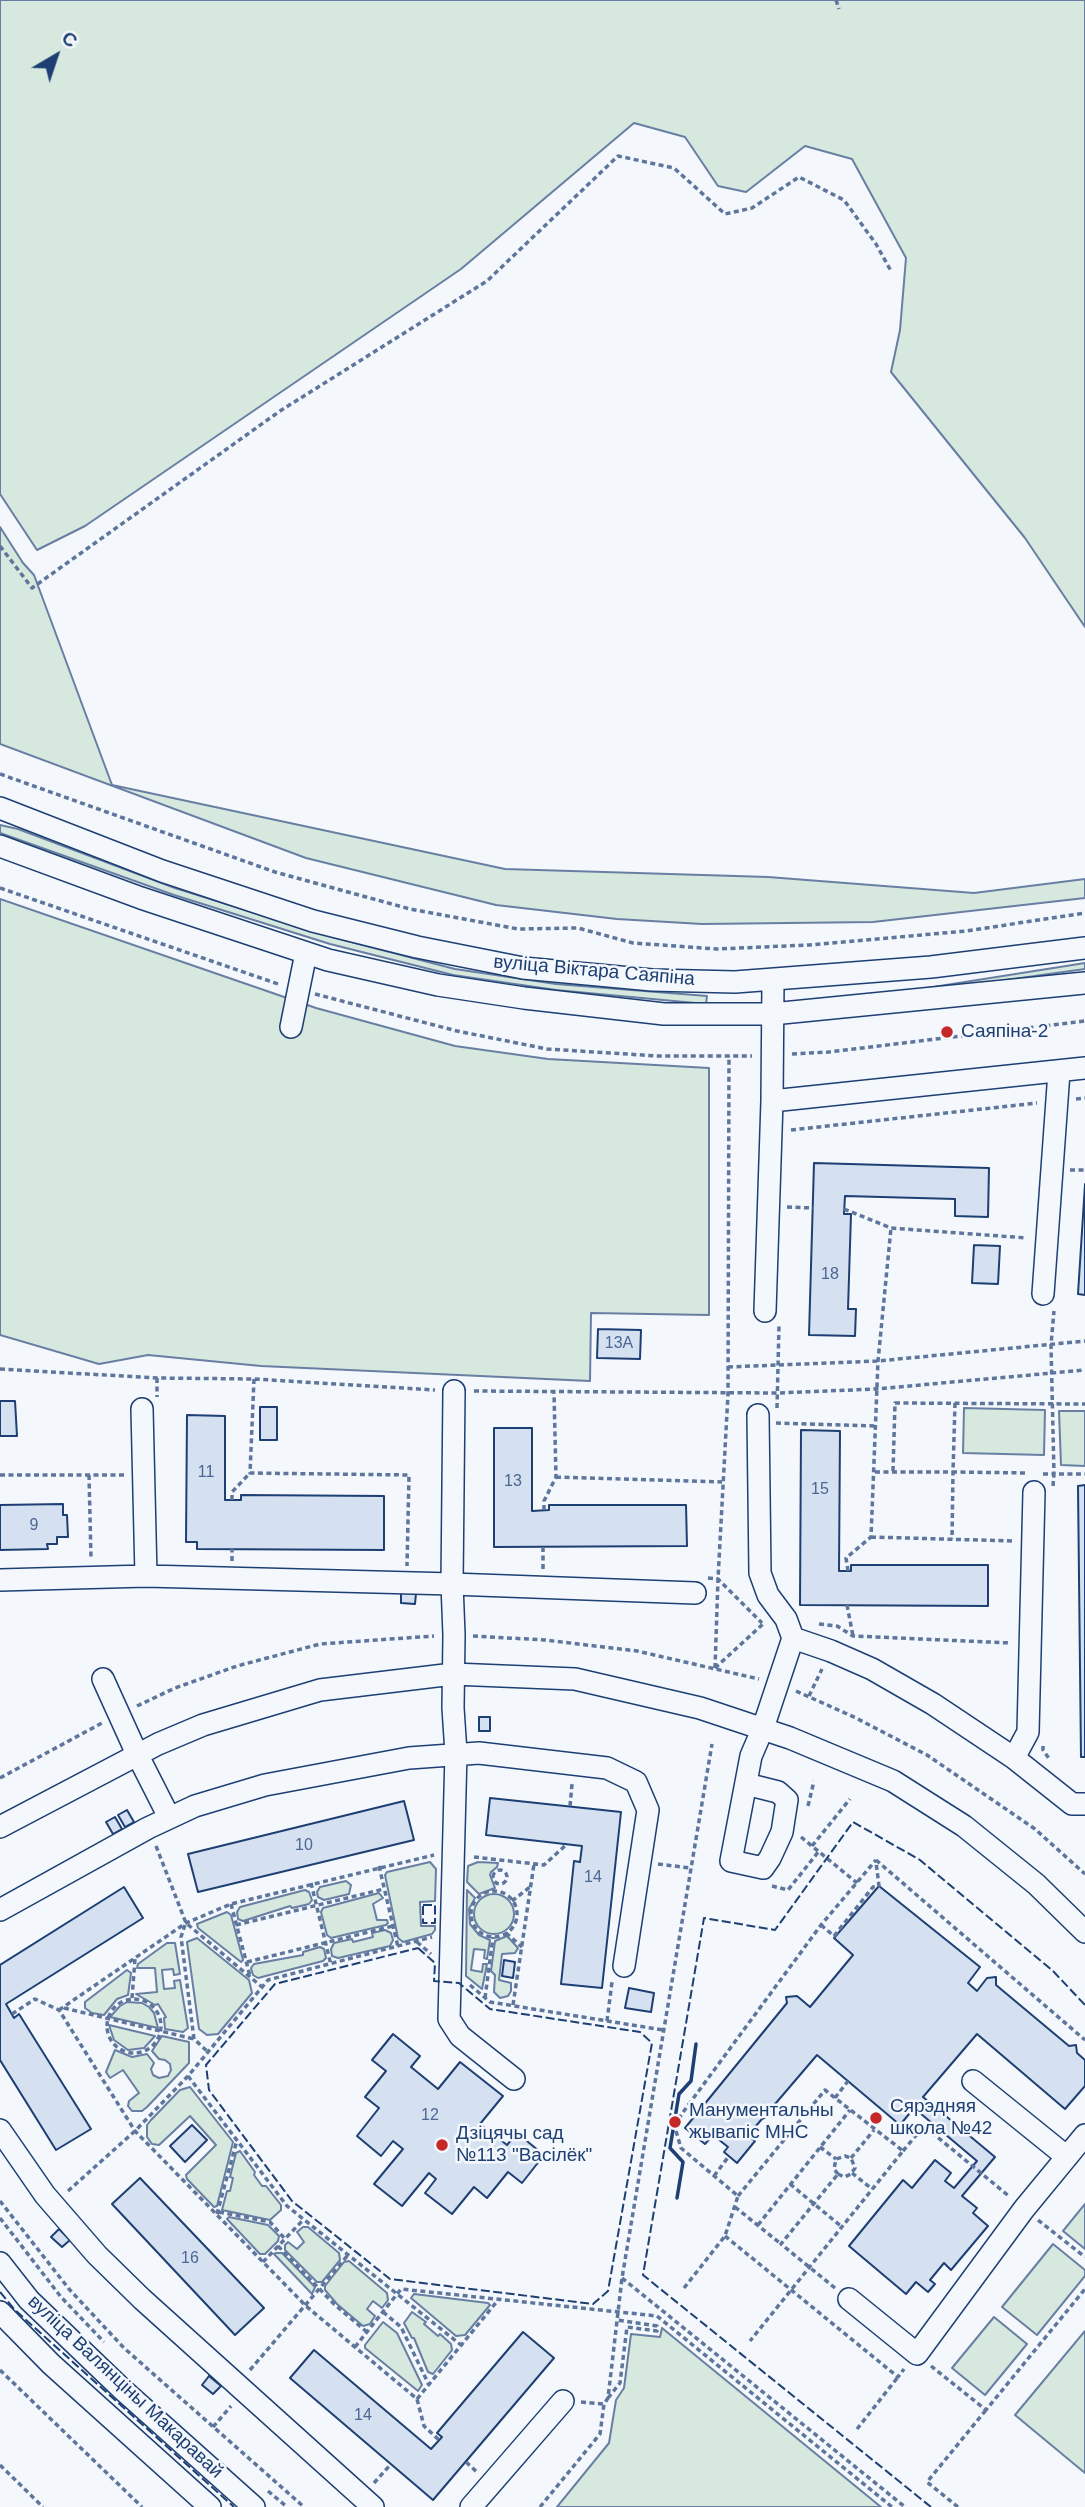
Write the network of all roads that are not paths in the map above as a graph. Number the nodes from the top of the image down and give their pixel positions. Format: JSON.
{"nodes":[{"id":1,"x":0,"y":808,"type":"edge"},
{"id":2,"x":0,"y":846,"type":"edge"},
{"id":3,"x":1085,"y":948,"type":"edge"},
{"id":4,"x":306,"y":953,"type":"junction"},
{"id":5,"x":773,"y":981,"type":"junction"},
{"id":6,"x":1085,"y":983,"type":"edge"},
{"id":7,"x":772,"y":1014,"type":"junction"},
{"id":8,"x":291,"y":1027,"type":"dead end"},
{"id":9,"x":1085,"y":1068,"type":"edge"},
{"id":10,"x":1059,"y":1072,"type":"junction"},
{"id":11,"x":772,"y":1101,"type":"junction"},
{"id":12,"x":1043,"y":1294,"type":"dead end"},
{"id":13,"x":772,"y":1318,"type":"road end"},
{"id":14,"x":454,"y":1391,"type":"road end"},
{"id":15,"x":150,"y":1407,"type":"road end"},
{"id":16,"x":758,"y":1415,"type":"dead end"},
{"id":17,"x":1035,"y":1480,"type":"road end"},
{"id":18,"x":146,"y":1576,"type":"junction"},
{"id":19,"x":0,"y":1580,"type":"edge"},
{"id":20,"x":452,"y":1584,"type":"junction"},
{"id":21,"x":695,"y":1593,"type":"dead end"},
{"id":22,"x":789,"y":1628,"type":"junction"},
{"id":23,"x":453,"y":1674,"type":"junction"},
{"id":24,"x":103,"y":1679,"type":"dead end"},
{"id":25,"x":763,"y":1728,"type":"junction"},
{"id":26,"x":456,"y":1753,"type":"junction"},
{"id":27,"x":137,"y":1754,"type":"junction"},
{"id":28,"x":1014,"y":1758,"type":"junction"},
{"id":29,"x":746,"y":1784,"type":"junction"},
{"id":30,"x":1081,"y":1808,"type":"edge"},
{"id":31,"x":169,"y":1817,"type":"junction"},
{"id":32,"x":0,"y":1827,"type":"edge"},
{"id":33,"x":0,"y":1910,"type":"edge"},
{"id":34,"x":1085,"y":1932,"type":"edge"},
{"id":35,"x":624,"y":1966,"type":"dead end"},
{"id":36,"x":513,"y":2079,"type":"dead end"},
{"id":37,"x":973,"y":2081,"type":"dead end"},
{"id":38,"x":0,"y":2130,"type":"edge"},
{"id":39,"x":1085,"y":2135,"type":"edge"},
{"id":40,"x":1067,"y":2157,"type":"junction"},
{"id":41,"x":0,"y":2263,"type":"edge"},
{"id":42,"x":849,"y":2299,"type":"road end"},
{"id":43,"x":0,"y":2312,"type":"edge"},
{"id":44,"x":563,"y":2401,"type":"dead end"},
{"id":45,"x":372,"y":2497,"type":"edge"},
{"id":46,"x":210,"y":2507,"type":"edge"},
{"id":47,"x":254,"y":2507,"type":"edge"},
{"id":48,"x":471,"y":2507,"type":"edge"}],
"edges":[{"from":1,"to":5,"type":"street","name":"вуліца Віктара Саяпіна"},
{"from":2,"to":4,"type":"street","name":"вуліца Віктара Саяпіна"},
{"from":3,"to":5,"type":"street","name":"вуліца Віктара Саяпіна"},
{"from":4,"to":7,"type":"street","name":"вуліца Віктара Саяпіна"},
{"from":4,"to":8,"type":"street"},
{"from":5,"to":7,"type":"street"},
{"from":6,"to":7,"type":"street","name":"вуліца Віктара Саяпіна"},
{"from":7,"to":11,"type":"street"},
{"from":9,"to":10,"type":"street"},
{"from":10,"to":11,"type":"street"},
{"from":10,"to":12,"type":"street"},
{"from":11,"to":13,"type":"street"},
{"from":14,"to":20,"type":"street"},
{"from":15,"to":18,"type":"street"},
{"from":16,"to":22,"type":"street"},
{"from":17,"to":28,"type":"street"},
{"from":18,"to":19,"type":"street"},
{"from":18,"to":20,"type":"street"},
{"from":20,"to":21,"type":"street"},
{"from":20,"to":23,"type":"street"},
{"from":22,"to":25,"type":"street"},
{"from":22,"to":28,"type":"street"},
{"from":23,"to":25,"type":"street"},
{"from":23,"to":26,"type":"street"},
{"from":23,"to":27,"type":"street"},
{"from":24,"to":27,"type":"street"},
{"from":25,"to":29,"type":"street"},
{"from":25,"to":34,"type":"street"},
{"from":26,"to":31,"type":"street"},
{"from":26,"to":35,"type":"street"},
{"from":26,"to":36,"type":"street"},
{"from":27,"to":31,"type":"street"},
{"from":27,"to":32,"type":"street"},
{"from":28,"to":30,"type":"street"},
{"from":29,"to":29,"type":"street"},
{"from":31,"to":33,"type":"street"},
{"from":37,"to":40,"type":"street"},
{"from":38,"to":45,"type":"street"},
{"from":39,"to":40,"type":"street"},
{"from":40,"to":42,"type":"street"},
{"from":41,"to":47,"type":"street","name":"вуліца Валянціны Макаравай"},
{"from":43,"to":46,"type":"street","name":"вуліца Валянціны Макаравай"},
{"from":44,"to":48,"type":"street"}]}
